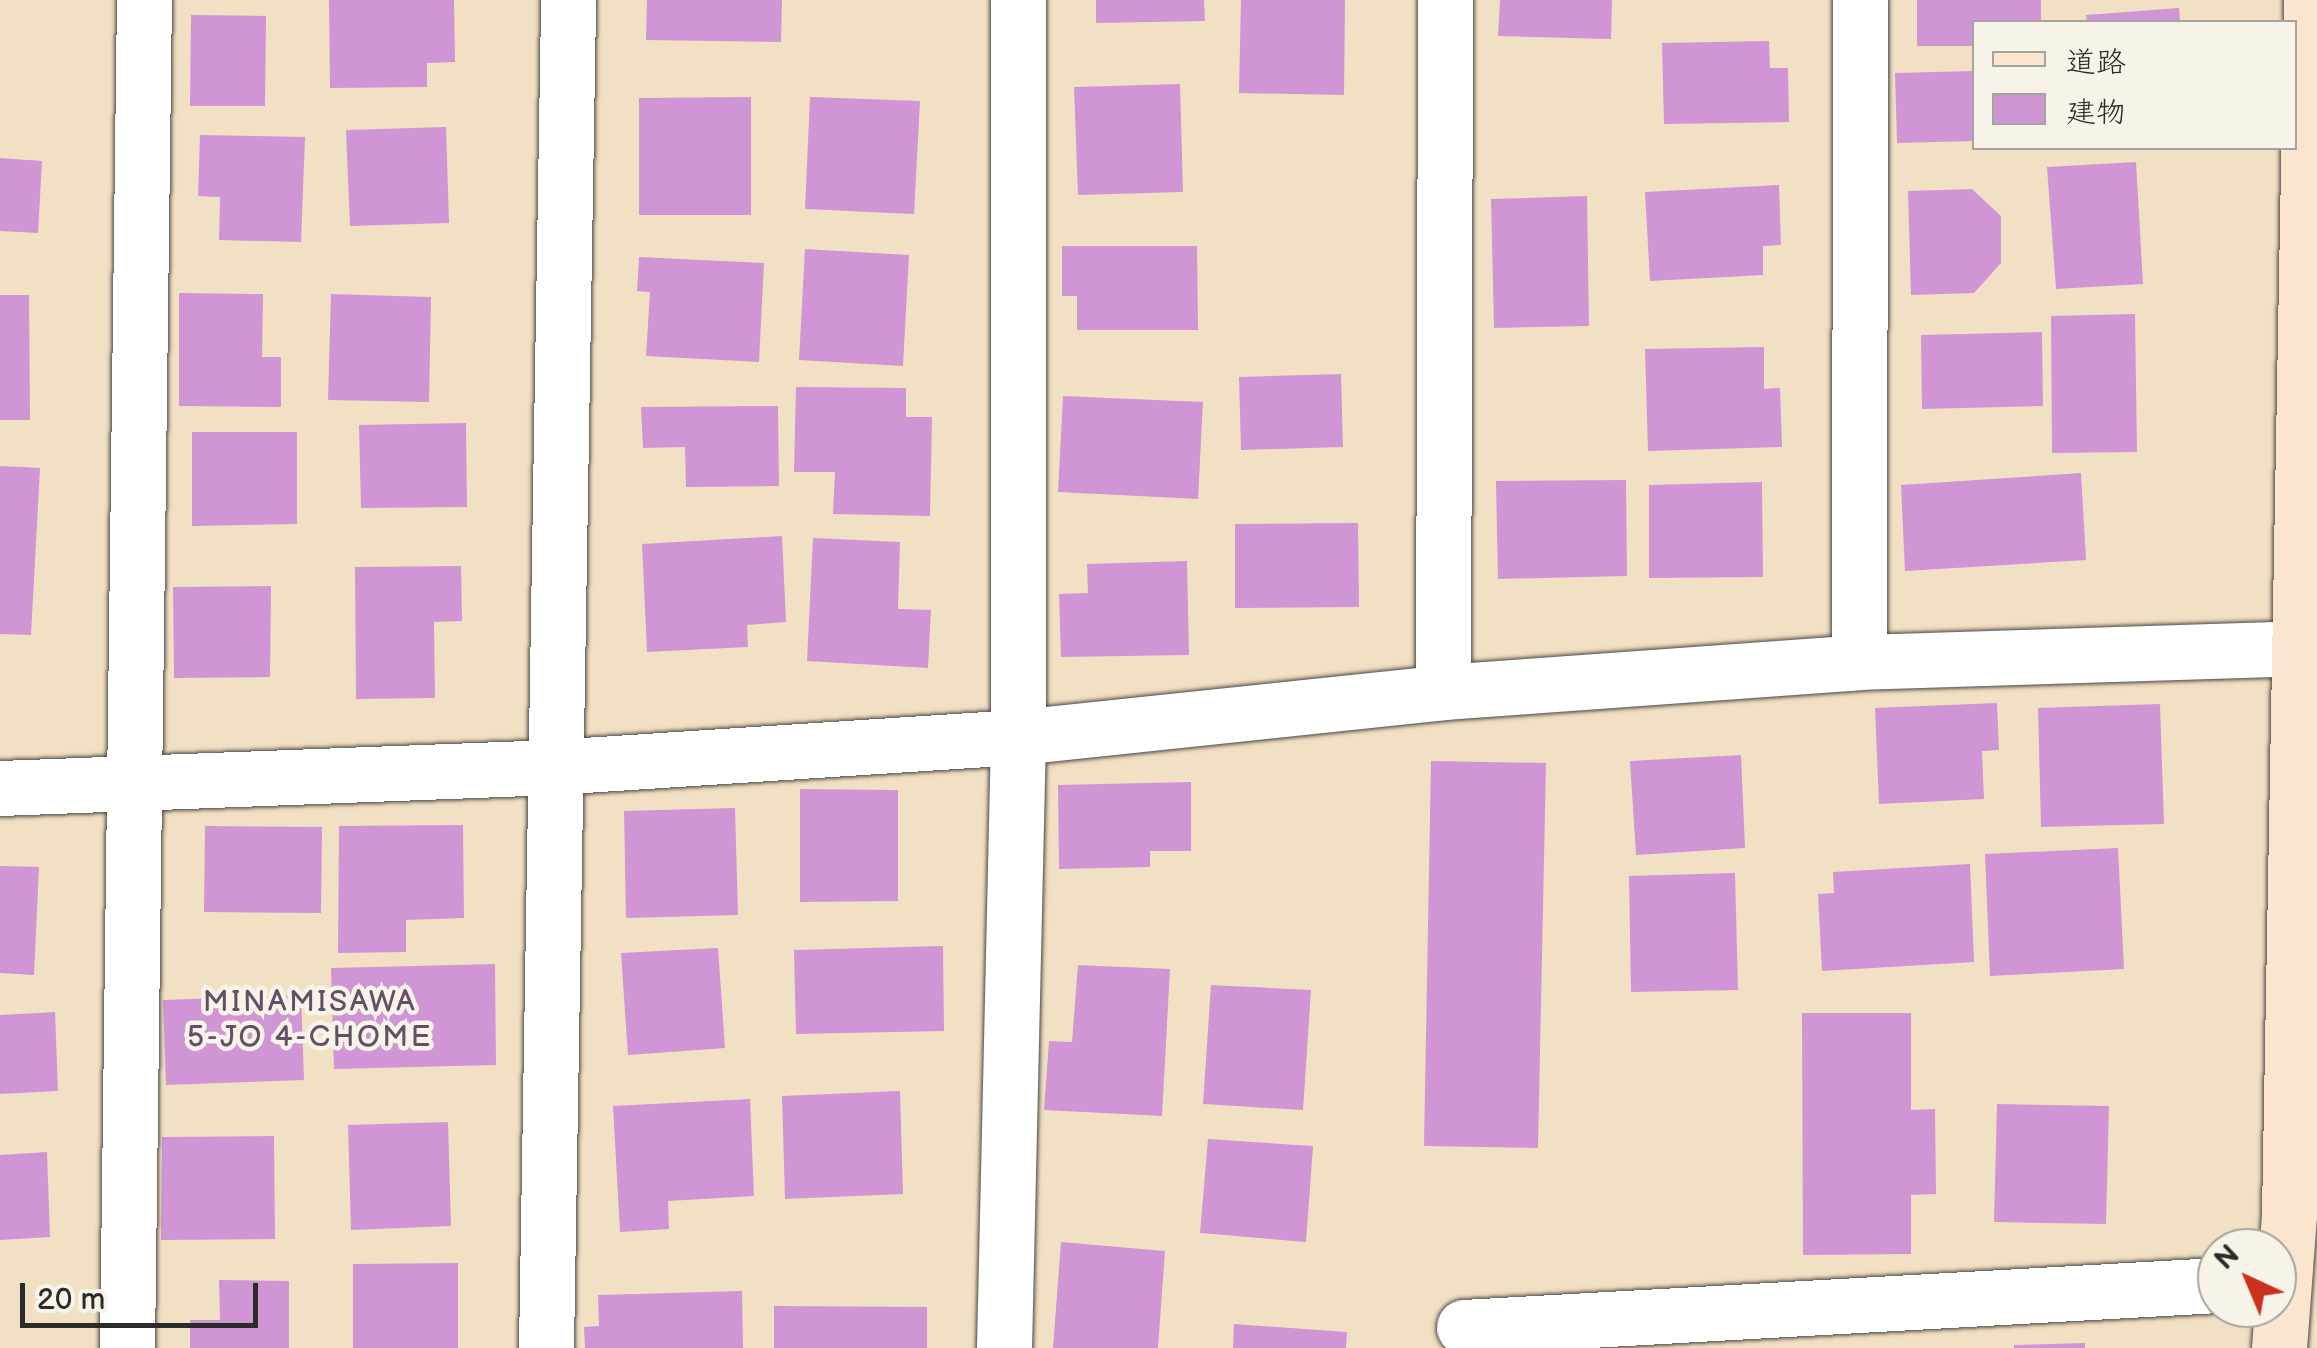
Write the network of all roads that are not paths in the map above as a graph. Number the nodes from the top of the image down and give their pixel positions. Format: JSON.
{"nodes":[{"id":1,"x":144,"y":0,"type":"edge"},
{"id":2,"x":568,"y":0,"type":"edge"},
{"id":3,"x":1018,"y":0,"type":"edge"},
{"id":4,"x":1445,"y":0,"type":"edge"},
{"id":5,"x":1860,"y":0,"type":"edge"},
{"id":6,"x":2311,"y":0,"type":"edge"},
{"id":7,"x":2313,"y":81,"type":"edge"},
{"id":8,"x":2308,"y":492,"type":"edge"},
{"id":9,"x":2295,"y":648,"type":"junction"},
{"id":10,"x":1858,"y":662,"type":"junction"},
{"id":11,"x":1442,"y":692,"type":"junction"},
{"id":12,"x":1018,"y":738,"type":"junction"},
{"id":13,"x":553,"y":767,"type":"junction"},
{"id":14,"x":133,"y":782,"type":"junction"},
{"id":15,"x":0,"y":788,"type":"edge"},
{"id":16,"x":2304,"y":858,"type":"edge"},
{"id":17,"x":2303,"y":1217,"type":"edge"},
{"id":18,"x":2197,"y":1285,"type":"edge"},
{"id":19,"x":1464,"y":1326,"type":"dead end"},
{"id":20,"x":127,"y":1348,"type":"edge"},
{"id":21,"x":546,"y":1348,"type":"edge"},
{"id":22,"x":1004,"y":1348,"type":"edge"}],
"edges":[{"from":1,"to":14,"type":"street"},
{"from":2,"to":13,"type":"street"},
{"from":3,"to":12,"type":"street"},
{"from":4,"to":11,"type":"street"},
{"from":5,"to":10,"type":"street"},
{"from":6,"to":7,"type":"street"},
{"from":7,"to":8,"type":"street"},
{"from":8,"to":9,"type":"street"},
{"from":9,"to":10,"type":"street"},
{"from":9,"to":16,"type":"street"},
{"from":10,"to":11,"type":"street"},
{"from":11,"to":12,"type":"street"},
{"from":12,"to":13,"type":"street"},
{"from":12,"to":22,"type":"street"},
{"from":13,"to":14,"type":"street"},
{"from":13,"to":21,"type":"street"},
{"from":14,"to":15,"type":"street"},
{"from":14,"to":20,"type":"street"},
{"from":16,"to":17,"type":"street"},
{"from":18,"to":19,"type":"street"}]}
